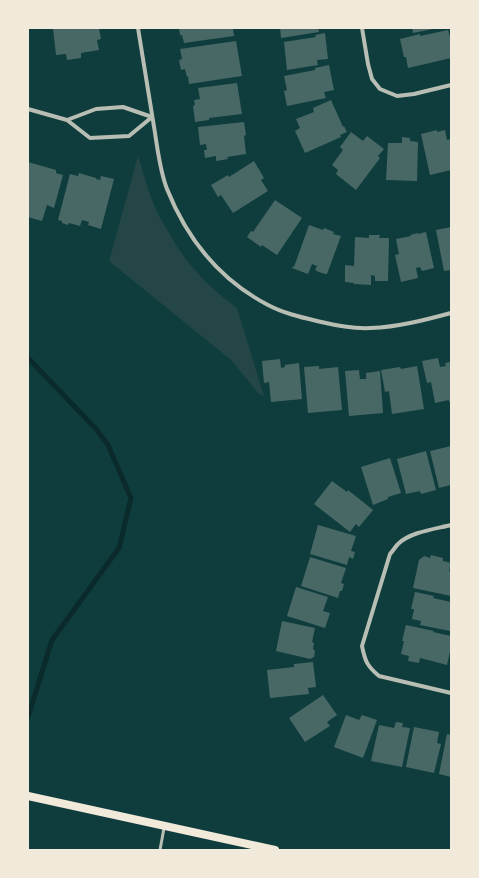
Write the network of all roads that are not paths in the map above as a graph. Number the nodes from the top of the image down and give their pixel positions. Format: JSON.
{"nodes":[{"id":1,"x":138,"y":28,"type":"edge"},
{"id":2,"x":362,"y":28,"type":"edge"},
{"id":3,"x":451,"y":85,"type":"edge"},
{"id":4,"x":28,"y":109,"type":"edge"},
{"id":5,"x":152,"y":117,"type":"junction"},
{"id":6,"x":67,"y":120,"type":"junction"},
{"id":7,"x":451,"y":313,"type":"edge"},
{"id":8,"x":451,"y":525,"type":"edge"},
{"id":9,"x":451,"y":693,"type":"edge"},
{"id":10,"x":28,"y":796,"type":"edge"},
{"id":11,"x":165,"y":826,"type":"junction"},
{"id":12,"x":160,"y":850,"type":"edge"},
{"id":13,"x":275,"y":850,"type":"edge"}],
"edges":[{"from":1,"to":5,"type":"street"},
{"from":2,"to":3,"type":"street"},
{"from":4,"to":6,"type":"street"},
{"from":5,"to":6,"type":"street"},
{"from":5,"to":6,"type":"street"},
{"from":5,"to":7,"type":"street"},
{"from":8,"to":9,"type":"street"},
{"from":10,"to":11,"type":"main road"},
{"from":11,"to":12,"type":"lane"},
{"from":11,"to":13,"type":"main road"}]}
